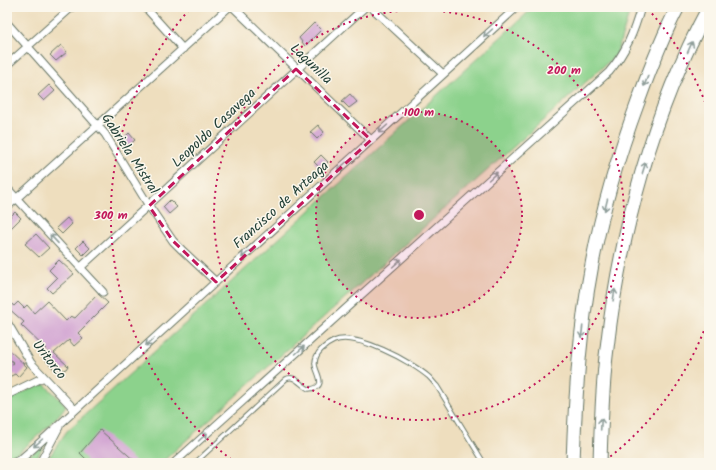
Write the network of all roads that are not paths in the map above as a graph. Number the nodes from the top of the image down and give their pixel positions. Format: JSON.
{"nodes":[{"id":1,"x":72,"y":7,"type":"edge"},
{"id":2,"x":145,"y":7,"type":"edge"},
{"id":3,"x":229,"y":7,"type":"edge"},
{"id":4,"x":233,"y":7,"type":"edge"},
{"id":5,"x":365,"y":7,"type":"edge"},
{"id":6,"x":371,"y":7,"type":"edge"},
{"id":7,"x":640,"y":7,"type":"edge"},
{"id":8,"x":678,"y":7,"type":"edge"},
{"id":9,"x":709,"y":7,"type":"edge"},
{"id":10,"x":513,"y":8,"type":"edge"},
{"id":11,"x":7,"y":23,"type":"edge"},
{"id":12,"x":28,"y":46,"type":"junction"},
{"id":13,"x":183,"y":49,"type":"junction"},
{"id":14,"x":7,"y":65,"type":"edge"},
{"id":15,"x":296,"y":69,"type":"junction"},
{"id":16,"x":443,"y":74,"type":"junction"},
{"id":17,"x":98,"y":125,"type":"junction"},
{"id":18,"x":371,"y":140,"type":"junction"},
{"id":19,"x":7,"y":188,"type":"edge"},
{"id":20,"x":16,"y":198,"type":"junction"},
{"id":21,"x":149,"y":206,"type":"junction"},
{"id":22,"x":7,"y":207,"type":"edge"},
{"id":23,"x":80,"y":267,"type":"junction"},
{"id":24,"x":216,"y":282,"type":"junction"},
{"id":25,"x":103,"y":292,"type":"dead end"},
{"id":26,"x":7,"y":322,"type":"edge"},
{"id":27,"x":44,"y":377,"type":"junction"},
{"id":28,"x":7,"y":395,"type":"edge"},
{"id":29,"x":75,"y":410,"type":"junction"},
{"id":30,"x":62,"y":422,"type":"junction"},
{"id":31,"x":13,"y":463,"type":"edge"},
{"id":32,"x":40,"y":463,"type":"edge"},
{"id":33,"x":174,"y":463,"type":"edge"},
{"id":34,"x":195,"y":463,"type":"edge"},
{"id":35,"x":484,"y":463,"type":"edge"},
{"id":36,"x":573,"y":463,"type":"edge"},
{"id":37,"x":600,"y":463,"type":"edge"}],
"edges":[{"from":1,"to":12,"type":"street"},
{"from":2,"to":13,"type":"street"},
{"from":3,"to":13,"type":"street"},
{"from":4,"to":15,"type":"street","name":"Lagunilla"},
{"from":5,"to":15,"type":"street","name":"Leopoldo Casavega"},
{"from":6,"to":16,"type":"street"},
{"from":33,"to":7,"type":"street","one_way":true},
{"from":8,"to":36,"type":"highway","one_way":true},
{"from":37,"to":9,"type":"highway","one_way":true},
{"from":10,"to":16,"type":"street","name":"Francisco de Arteaga","one_way":true},
{"from":11,"to":12,"type":"street","name":"Gabriela Mistral"},
{"from":12,"to":14,"type":"street"},
{"from":12,"to":17,"type":"street","name":"Gabriela Mistral"},
{"from":13,"to":17,"type":"street"},
{"from":15,"to":18,"type":"street","name":"Lagunilla"},
{"from":15,"to":21,"type":"street","name":"Leopoldo Casavega"},
{"from":16,"to":18,"type":"street","name":"Francisco de Arteaga","one_way":true},
{"from":17,"to":20,"type":"street"},
{"from":17,"to":21,"type":"street","name":"Gabriela Mistral"},
{"from":18,"to":24,"type":"street","name":"Francisco de Arteaga","one_way":true},
{"from":19,"to":20,"type":"street"},
{"from":20,"to":22,"type":"street"},
{"from":23,"to":20,"type":"street","one_way":true},
{"from":21,"to":23,"type":"street","name":"Leopoldo Casavega"},
{"from":21,"to":24,"type":"street","name":"Gabriela Mistral"},
{"from":23,"to":25,"type":"street"},
{"from":24,"to":29,"type":"street","name":"Francisco de Arteaga","one_way":true},
{"from":26,"to":27,"type":"street","name":"Uritorco"},
{"from":27,"to":28,"type":"street"},
{"from":27,"to":29,"type":"street","name":"Uritorco"},
{"from":29,"to":30,"type":"street","name":"Francisco de Arteaga"},
{"from":30,"to":31,"type":"street","name":"Francisco de Arteaga","one_way":true},
{"from":30,"to":32,"type":"street","name":"Francisco de Arteaga"},
{"from":34,"to":35,"type":"lane"}]}
